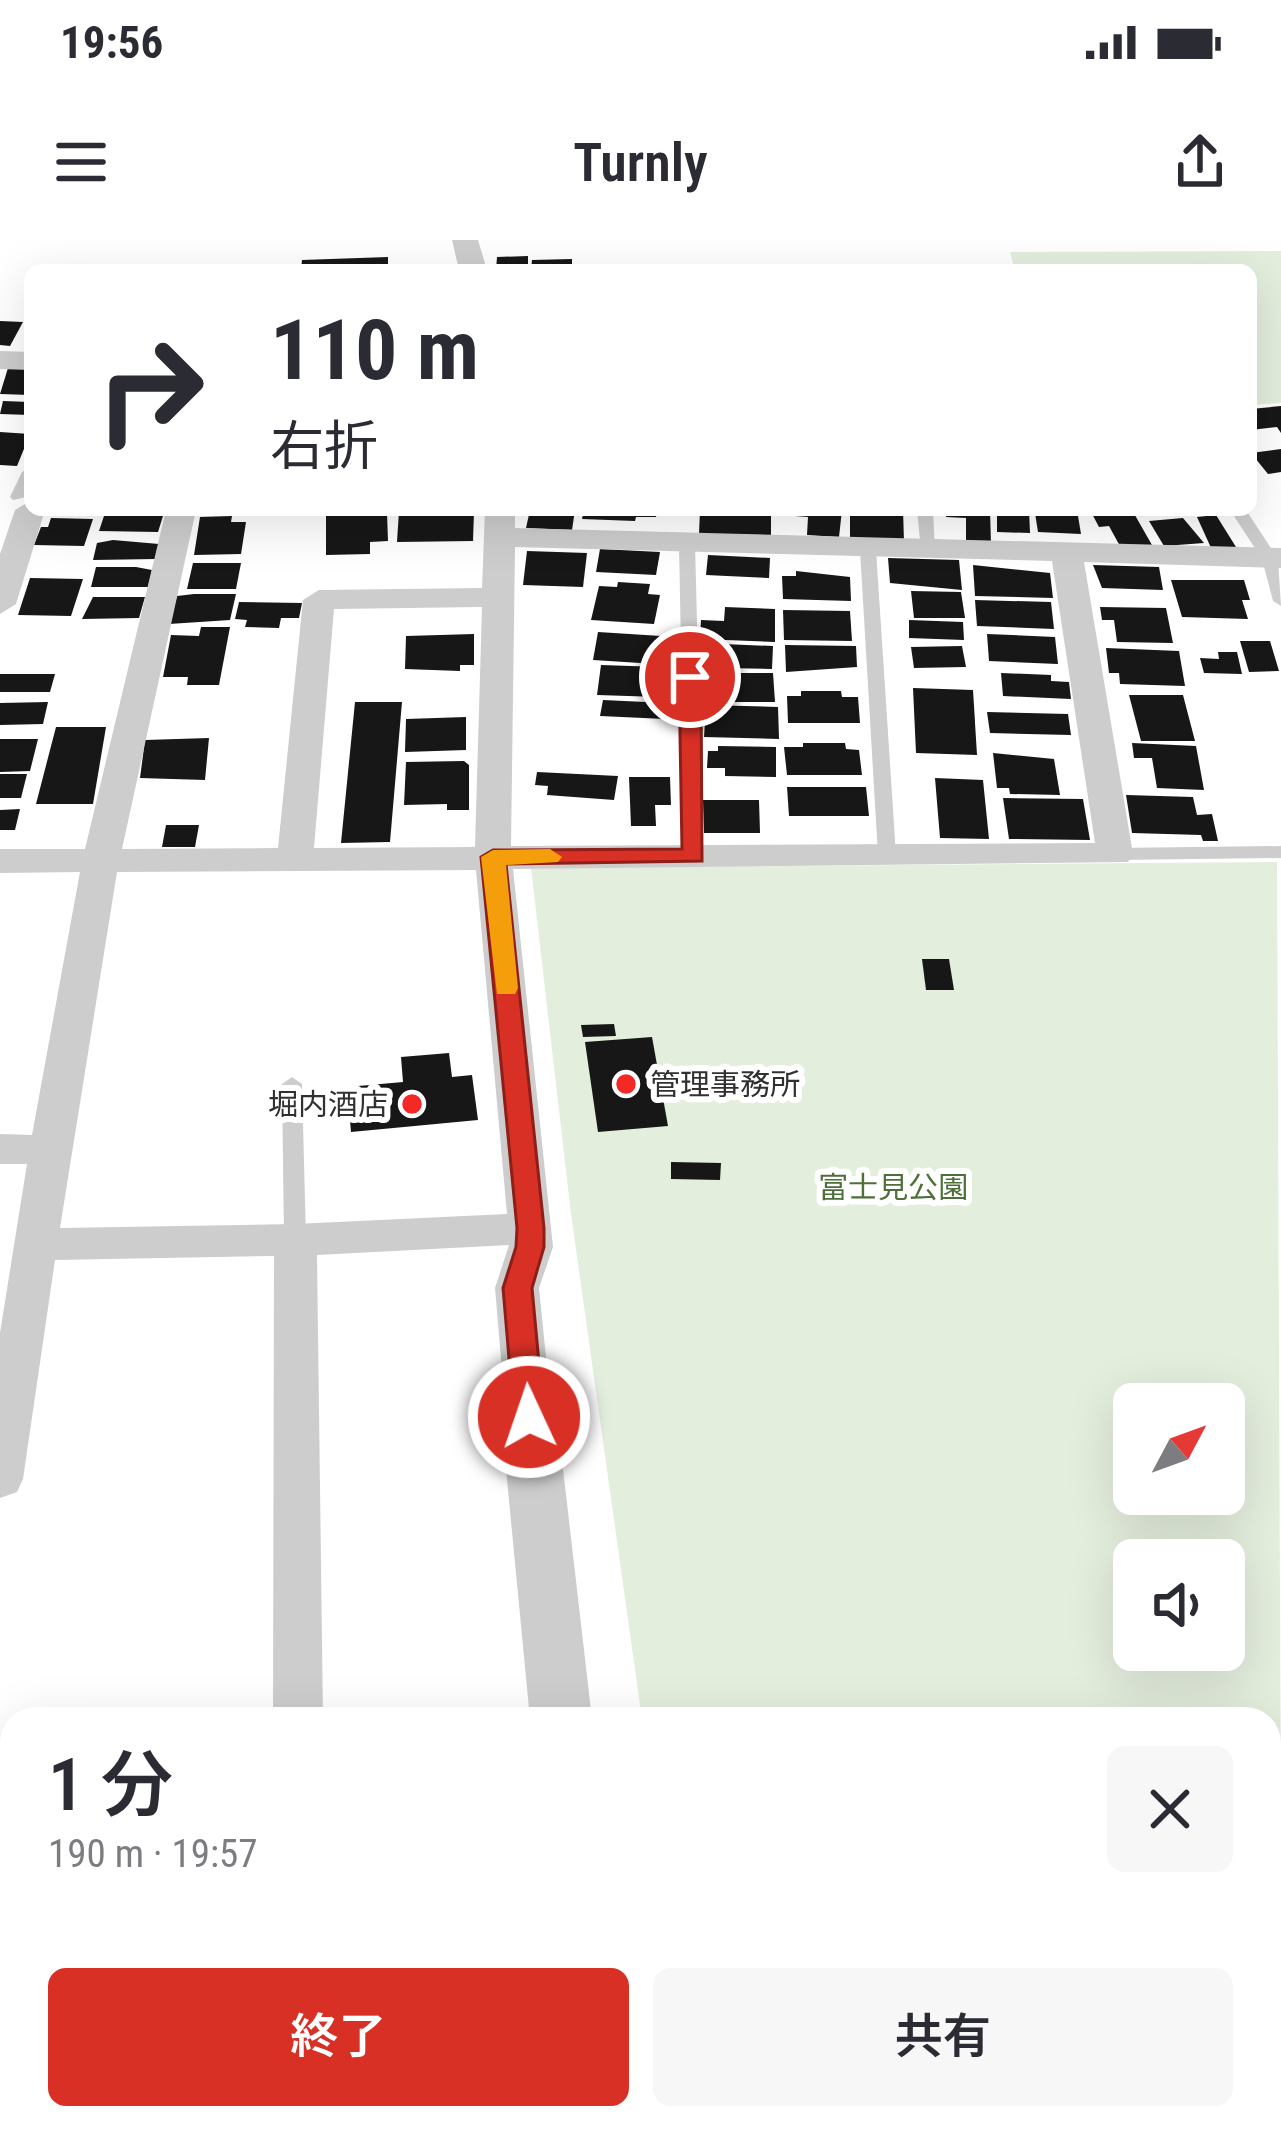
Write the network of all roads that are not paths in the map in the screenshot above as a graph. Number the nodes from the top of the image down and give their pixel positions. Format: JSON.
{"nodes":[{"id":1,"x":22,"y":495,"type":"edge"},
{"id":2,"x":180,"y":516,"type":"edge"},
{"id":3,"x":925,"y":516,"type":"edge"},
{"id":4,"x":1243,"y":516,"type":"edge"},
{"id":5,"x":499,"y":524,"type":"edge"},
{"id":6,"x":678,"y":532,"type":"edge"},
{"id":7,"x":868,"y":550,"type":"junction"},
{"id":8,"x":928,"y":550,"type":"junction"},
{"id":9,"x":1067,"y":555,"type":"junction"},
{"id":10,"x":1276,"y":559,"type":"edge"},
{"id":11,"x":496,"y":598,"type":"junction"},
{"id":12,"x":1281,"y":601,"type":"edge"},
{"id":13,"x":0,"y":604,"type":"edge"},
{"id":14,"x":1281,"y":852,"type":"edge"},
{"id":15,"x":1115,"y":854,"type":"junction"},
{"id":16,"x":887,"y":855,"type":"junction"},
{"id":17,"x":694,"y":856,"type":"junction"},
{"id":18,"x":493,"y":857,"type":"junction"},
{"id":19,"x":295,"y":859,"type":"junction"},
{"id":20,"x":101,"y":860,"type":"junction"},
{"id":21,"x":0,"y":861,"type":"edge"},
{"id":22,"x":292,"y":1084,"type":"dead end"},
{"id":23,"x":0,"y":1149,"type":"edge"},
{"id":24,"x":50,"y":1150,"type":"junction"},
{"id":25,"x":530,"y":1228,"type":"junction"},
{"id":26,"x":295,"y":1240,"type":"junction"},
{"id":27,"x":35,"y":1244,"type":"junction"},
{"id":28,"x":529,"y":1417,"type":"joint"},
{"id":29,"x":0,"y":1479,"type":"edge"},
{"id":30,"x":298,"y":1707,"type":"edge"},
{"id":31,"x":560,"y":1707,"type":"edge"}],
"edges":[{"from":1,"to":13,"type":"street"},
{"from":2,"to":20,"type":"street"},
{"from":3,"to":8,"type":"lane"},
{"from":4,"to":10,"type":"lane"},
{"from":5,"to":6,"type":"street"},
{"from":5,"to":11,"type":"street"},
{"from":6,"to":7,"type":"street"},
{"from":6,"to":17,"type":"lane"},
{"from":7,"to":8,"type":"street"},
{"from":7,"to":16,"type":"lane"},
{"from":8,"to":9,"type":"street"},
{"from":9,"to":10,"type":"street"},
{"from":9,"to":15,"type":"street"},
{"from":10,"to":12,"type":"lane"},
{"from":11,"to":18,"type":"street"},
{"from":11,"to":19,"type":"street"},
{"from":14,"to":15,"type":"lane"},
{"from":15,"to":16,"type":"street"},
{"from":16,"to":17,"type":"street"},
{"from":17,"to":18,"type":"street"},
{"from":18,"to":19,"type":"street"},
{"from":18,"to":25,"type":"street"},
{"from":19,"to":20,"type":"street"},
{"from":20,"to":21,"type":"street"},
{"from":20,"to":24,"type":"street"},
{"from":22,"to":26,"type":"lane"},
{"from":23,"to":24,"type":"street"},
{"from":24,"to":27,"type":"street"},
{"from":25,"to":26,"type":"street"},
{"from":25,"to":28,"type":"street"},
{"from":26,"to":27,"type":"street"},
{"from":26,"to":30,"type":"street"},
{"from":27,"to":29,"type":"street"},
{"from":28,"to":31,"type":"street"}]}
